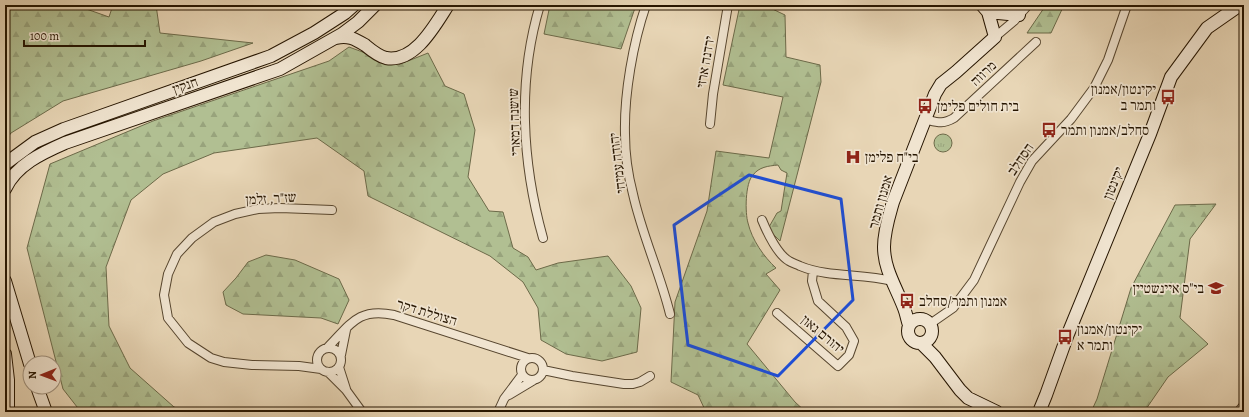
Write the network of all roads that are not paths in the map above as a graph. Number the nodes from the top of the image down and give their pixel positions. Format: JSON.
{"nodes":[{"id":1,"x":354,"y":5,"type":"edge"},
{"id":2,"x":448,"y":5,"type":"edge"},
{"id":3,"x":540,"y":5,"type":"edge"},
{"id":4,"x":646,"y":5,"type":"edge"},
{"id":5,"x":728,"y":5,"type":"edge"},
{"id":6,"x":1028,"y":5,"type":"edge"},
{"id":7,"x":1128,"y":5,"type":"edge"},
{"id":8,"x":1240,"y":5,"type":"edge"},
{"id":9,"x":372,"y":8,"type":"edge"},
{"id":10,"x":985,"y":8,"type":"edge"},
{"id":11,"x":1019,"y":15,"type":"junction"},
{"id":12,"x":995,"y":38,"type":"junction"},
{"id":13,"x":333,"y":39,"type":"junction"},
{"id":14,"x":1036,"y":42,"type":"dead end"},
{"id":15,"x":367,"y":47,"type":"junction"},
{"id":16,"x":924,"y":119,"type":"junction"},
{"id":17,"x":710,"y":124,"type":"dead end"},
{"id":18,"x":5,"y":164,"type":"edge"},
{"id":19,"x":5,"y":189,"type":"edge"},
{"id":20,"x":332,"y":210,"type":"dead end"},
{"id":21,"x":762,"y":220,"type":"dead end"},
{"id":22,"x":543,"y":238,"type":"dead end"},
{"id":23,"x":814,"y":271,"type":"junction"},
{"id":24,"x":5,"y":281,"type":"edge"},
{"id":25,"x":892,"y":281,"type":"junction"},
{"id":26,"x":777,"y":312,"type":"dead end"},
{"id":27,"x":670,"y":314,"type":"dead end"},
{"id":28,"x":912,"y":322,"type":"junction"},
{"id":29,"x":930,"y":324,"type":"junction"},
{"id":30,"x":346,"y":329,"type":"junction"},
{"id":31,"x":926,"y":340,"type":"junction"},
{"id":32,"x":328,"y":348,"type":"junction"},
{"id":33,"x":503,"y":350,"type":"junction"},
{"id":34,"x":5,"y":354,"type":"edge"},
{"id":35,"x":27,"y":355,"type":"edge"},
{"id":36,"x":341,"y":355,"type":"junction"},
{"id":37,"x":317,"y":358,"type":"junction"},
{"id":38,"x":528,"y":358,"type":"junction"},
{"id":39,"x":299,"y":366,"type":"junction"},
{"id":40,"x":339,"y":367,"type":"junction"},
{"id":41,"x":325,"y":370,"type":"junction"},
{"id":42,"x":543,"y":370,"type":"junction"},
{"id":43,"x":521,"y":372,"type":"junction"},
{"id":44,"x":572,"y":376,"type":"junction"},
{"id":45,"x":650,"y":376,"type":"dead end"},
{"id":46,"x":536,"y":379,"type":"junction"},
{"id":47,"x":7,"y":384,"type":"edge"},
{"id":48,"x":346,"y":390,"type":"junction"},
{"id":49,"x":36,"y":395,"type":"edge"},
{"id":50,"x":39,"y":395,"type":"edge"},
{"id":51,"x":1046,"y":395,"type":"junction"},
{"id":52,"x":504,"y":399,"type":"junction"},
{"id":53,"x":1244,"y":405,"type":"edge"},
{"id":54,"x":8,"y":412,"type":"edge"},
{"id":55,"x":36,"y":412,"type":"edge"},
{"id":56,"x":46,"y":412,"type":"edge"},
{"id":57,"x":362,"y":412,"type":"edge"},
{"id":58,"x":498,"y":412,"type":"edge"},
{"id":59,"x":997,"y":412,"type":"edge"},
{"id":60,"x":1034,"y":412,"type":"edge"},
{"id":61,"x":1039,"y":412,"type":"edge"},
{"id":62,"x":1238,"y":412,"type":"edge"}],
"edges":[{"from":1,"to":18,"type":"main road","name":"חנקין"},
{"from":2,"to":15,"type":"main road"},
{"from":3,"to":22,"type":"street","name":"שושנה דמארי"},
{"from":4,"to":27,"type":"street","name":"יהודה עמיחי"},
{"from":5,"to":17,"type":"street","name":"ירדנה ארזי"},
{"from":6,"to":11,"type":"street"},
{"from":7,"to":29,"type":"street","name":"הסחלב"},
{"from":8,"to":51,"type":"main road","name":"יקינטון"},
{"from":9,"to":13,"type":"main road","name":"חנקין"},
{"from":9,"to":15,"type":"main road"},
{"from":10,"to":11,"type":"main road"},
{"from":10,"to":12,"type":"main road"},
{"from":11,"to":12,"type":"street"},
{"from":12,"to":16,"type":"main road","name":"אמנון ותמר"},
{"from":13,"to":15,"type":"main road"},
{"from":13,"to":19,"type":"main road","name":"חנקין"},
{"from":14,"to":16,"type":"street","name":"מרווה"},
{"from":16,"to":25,"type":"main road","name":"אמנון ותמר"},
{"from":20,"to":39,"type":"street","name":"שז\"ר, זלמן"},
{"from":21,"to":23,"type":"street"},
{"from":23,"to":25,"type":"street"},
{"from":23,"to":26,"type":"street","name":"יהורם גאון"},
{"from":24,"to":35,"type":"main road"},
{"from":25,"to":28,"type":"main road","name":"אמנון ותמר"},
{"from":28,"to":29,"type":"main road"},
{"from":28,"to":31,"type":"main road"},
{"from":29,"to":31,"type":"main road"},
{"from":30,"to":32,"type":"street","name":"הצוללת דקר"},
{"from":30,"to":33,"type":"street","name":"הצוללת דקר"},
{"from":30,"to":36,"type":"street"},
{"from":31,"to":59,"type":"main road"},
{"from":32,"to":36,"type":"street"},
{"from":32,"to":37,"type":"street"},
{"from":33,"to":38,"type":"street","name":"הצוללת דקר"},
{"from":33,"to":43,"type":"street","name":"הצוללת דקר"},
{"from":34,"to":47,"type":"main road"},
{"from":36,"to":40,"type":"street"},
{"from":37,"to":39,"type":"street","name":"שז\"ר, זלמן"},
{"from":37,"to":41,"type":"street"},
{"from":38,"to":42,"type":"street"},
{"from":38,"to":43,"type":"street"},
{"from":39,"to":41,"type":"street","name":"שז\"ר, זלמן"},
{"from":40,"to":41,"type":"street"},
{"from":40,"to":48,"type":"street"},
{"from":41,"to":48,"type":"street"},
{"from":42,"to":44,"type":"street"},
{"from":42,"to":46,"type":"street"},
{"from":43,"to":46,"type":"street"},
{"from":43,"to":52,"type":"street"},
{"from":44,"to":45,"type":"street"},
{"from":44,"to":46,"type":"street"},
{"from":46,"to":52,"type":"street"},
{"from":47,"to":54,"type":"main road"},
{"from":48,"to":57,"type":"street"},
{"from":49,"to":55,"type":"main road"},
{"from":50,"to":56,"type":"main road"},
{"from":51,"to":60,"type":"main road","name":"יקינטון"},
{"from":51,"to":61,"type":"main road","name":"יקינטון"},
{"from":52,"to":58,"type":"street"},
{"from":53,"to":62,"type":"street"}]}
